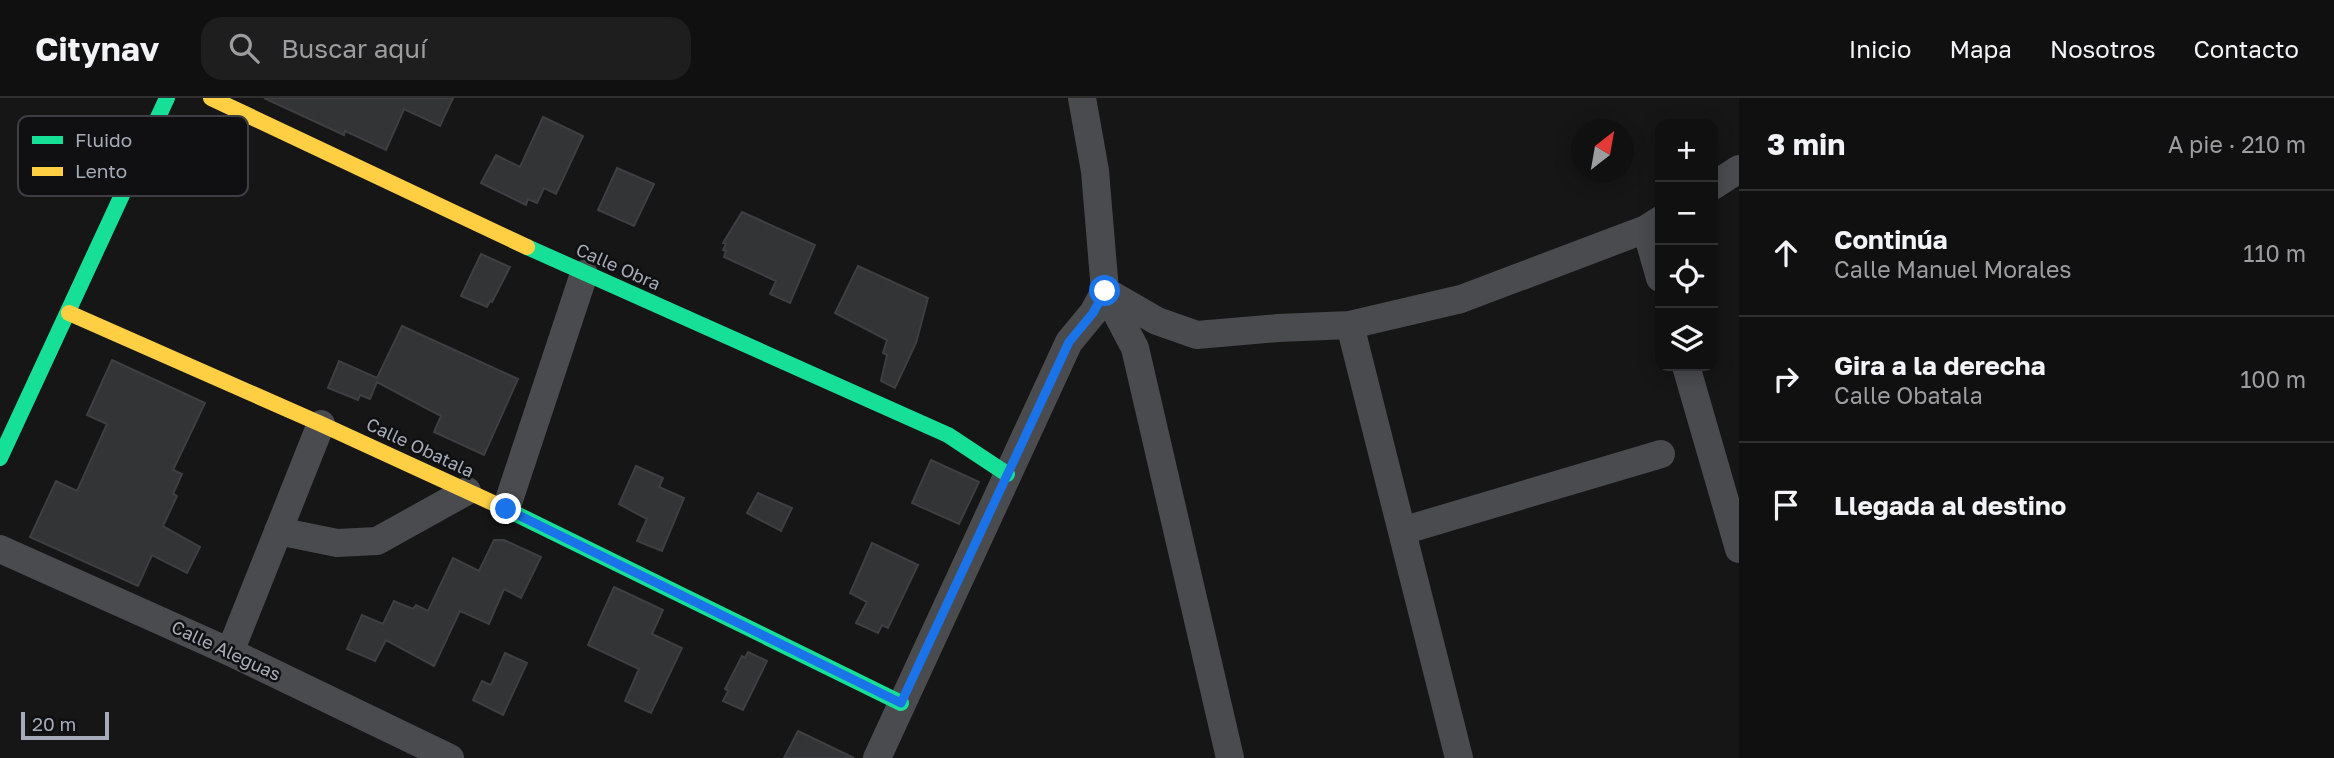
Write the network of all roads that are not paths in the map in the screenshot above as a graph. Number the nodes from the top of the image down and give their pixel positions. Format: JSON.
{"nodes":[{"id":1,"x":167,"y":98,"type":"edge"},
{"id":2,"x":211,"y":98,"type":"edge"},
{"id":3,"x":1082,"y":98,"type":"edge"},
{"id":4,"x":159,"y":116,"type":"edge"},
{"id":5,"x":1739,"y":169,"type":"edge"},
{"id":6,"x":1718,"y":183,"type":"edge"},
{"id":7,"x":122,"y":196,"type":"edge"},
{"id":8,"x":1653,"y":225,"type":"edge"},
{"id":9,"x":1656,"y":245,"type":"edge"},
{"id":10,"x":584,"y":274,"type":"junction"},
{"id":11,"x":1105,"y":291,"type":"junction"},
{"id":12,"x":69,"y":313,"type":"junction"},
{"id":13,"x":1350,"y":325,"type":"junction"},
{"id":14,"x":1687,"y":371,"type":"edge"},
{"id":15,"x":321,"y":424,"type":"junction"},
{"id":16,"x":1661,"y":454,"type":"dead end"},
{"id":17,"x":0,"y":458,"type":"edge"},
{"id":18,"x":1007,"y":474,"type":"junction"},
{"id":19,"x":467,"y":491,"type":"junction"},
{"id":20,"x":506,"y":509,"type":"junction"},
{"id":21,"x":278,"y":531,"type":"junction"},
{"id":22,"x":1402,"y":531,"type":"junction"},
{"id":23,"x":1739,"y":548,"type":"edge"},
{"id":24,"x":0,"y":549,"type":"edge"},
{"id":25,"x":230,"y":652,"type":"junction"},
{"id":26,"x":901,"y":703,"type":"junction"},
{"id":27,"x":450,"y":758,"type":"edge"},
{"id":28,"x":877,"y":758,"type":"edge"},
{"id":29,"x":1230,"y":758,"type":"edge"},
{"id":30,"x":1459,"y":758,"type":"edge"}],
"edges":[{"from":1,"to":4,"type":"street"},
{"from":2,"to":10,"type":"street","name":"Calle Obra"},
{"from":3,"to":11,"type":"street"},
{"from":5,"to":6,"type":"street"},
{"from":7,"to":12,"type":"street"},
{"from":8,"to":9,"type":"street"},
{"from":8,"to":13,"type":"street"},
{"from":10,"to":18,"type":"street","name":"Calle Obra"},
{"from":10,"to":20,"type":"street"},
{"from":11,"to":13,"type":"street"},
{"from":11,"to":18,"type":"street"},
{"from":11,"to":29,"type":"street"},
{"from":12,"to":15,"type":"street","name":"Calle Obatala"},
{"from":12,"to":17,"type":"street"},
{"from":13,"to":22,"type":"street"},
{"from":14,"to":23,"type":"street"},
{"from":15,"to":19,"type":"street","name":"Calle Obatala"},
{"from":15,"to":21,"type":"street"},
{"from":16,"to":22,"type":"street"},
{"from":18,"to":26,"type":"street"},
{"from":19,"to":20,"type":"street","name":"Calle Obatala"},
{"from":19,"to":21,"type":"street"},
{"from":20,"to":26,"type":"street","name":"Calle Obatala"},
{"from":21,"to":25,"type":"street"},
{"from":22,"to":30,"type":"street"},
{"from":24,"to":25,"type":"street","name":"Calle Aleguas"},
{"from":25,"to":27,"type":"street","name":"Calle Aleguas"},
{"from":26,"to":28,"type":"street"}]}
